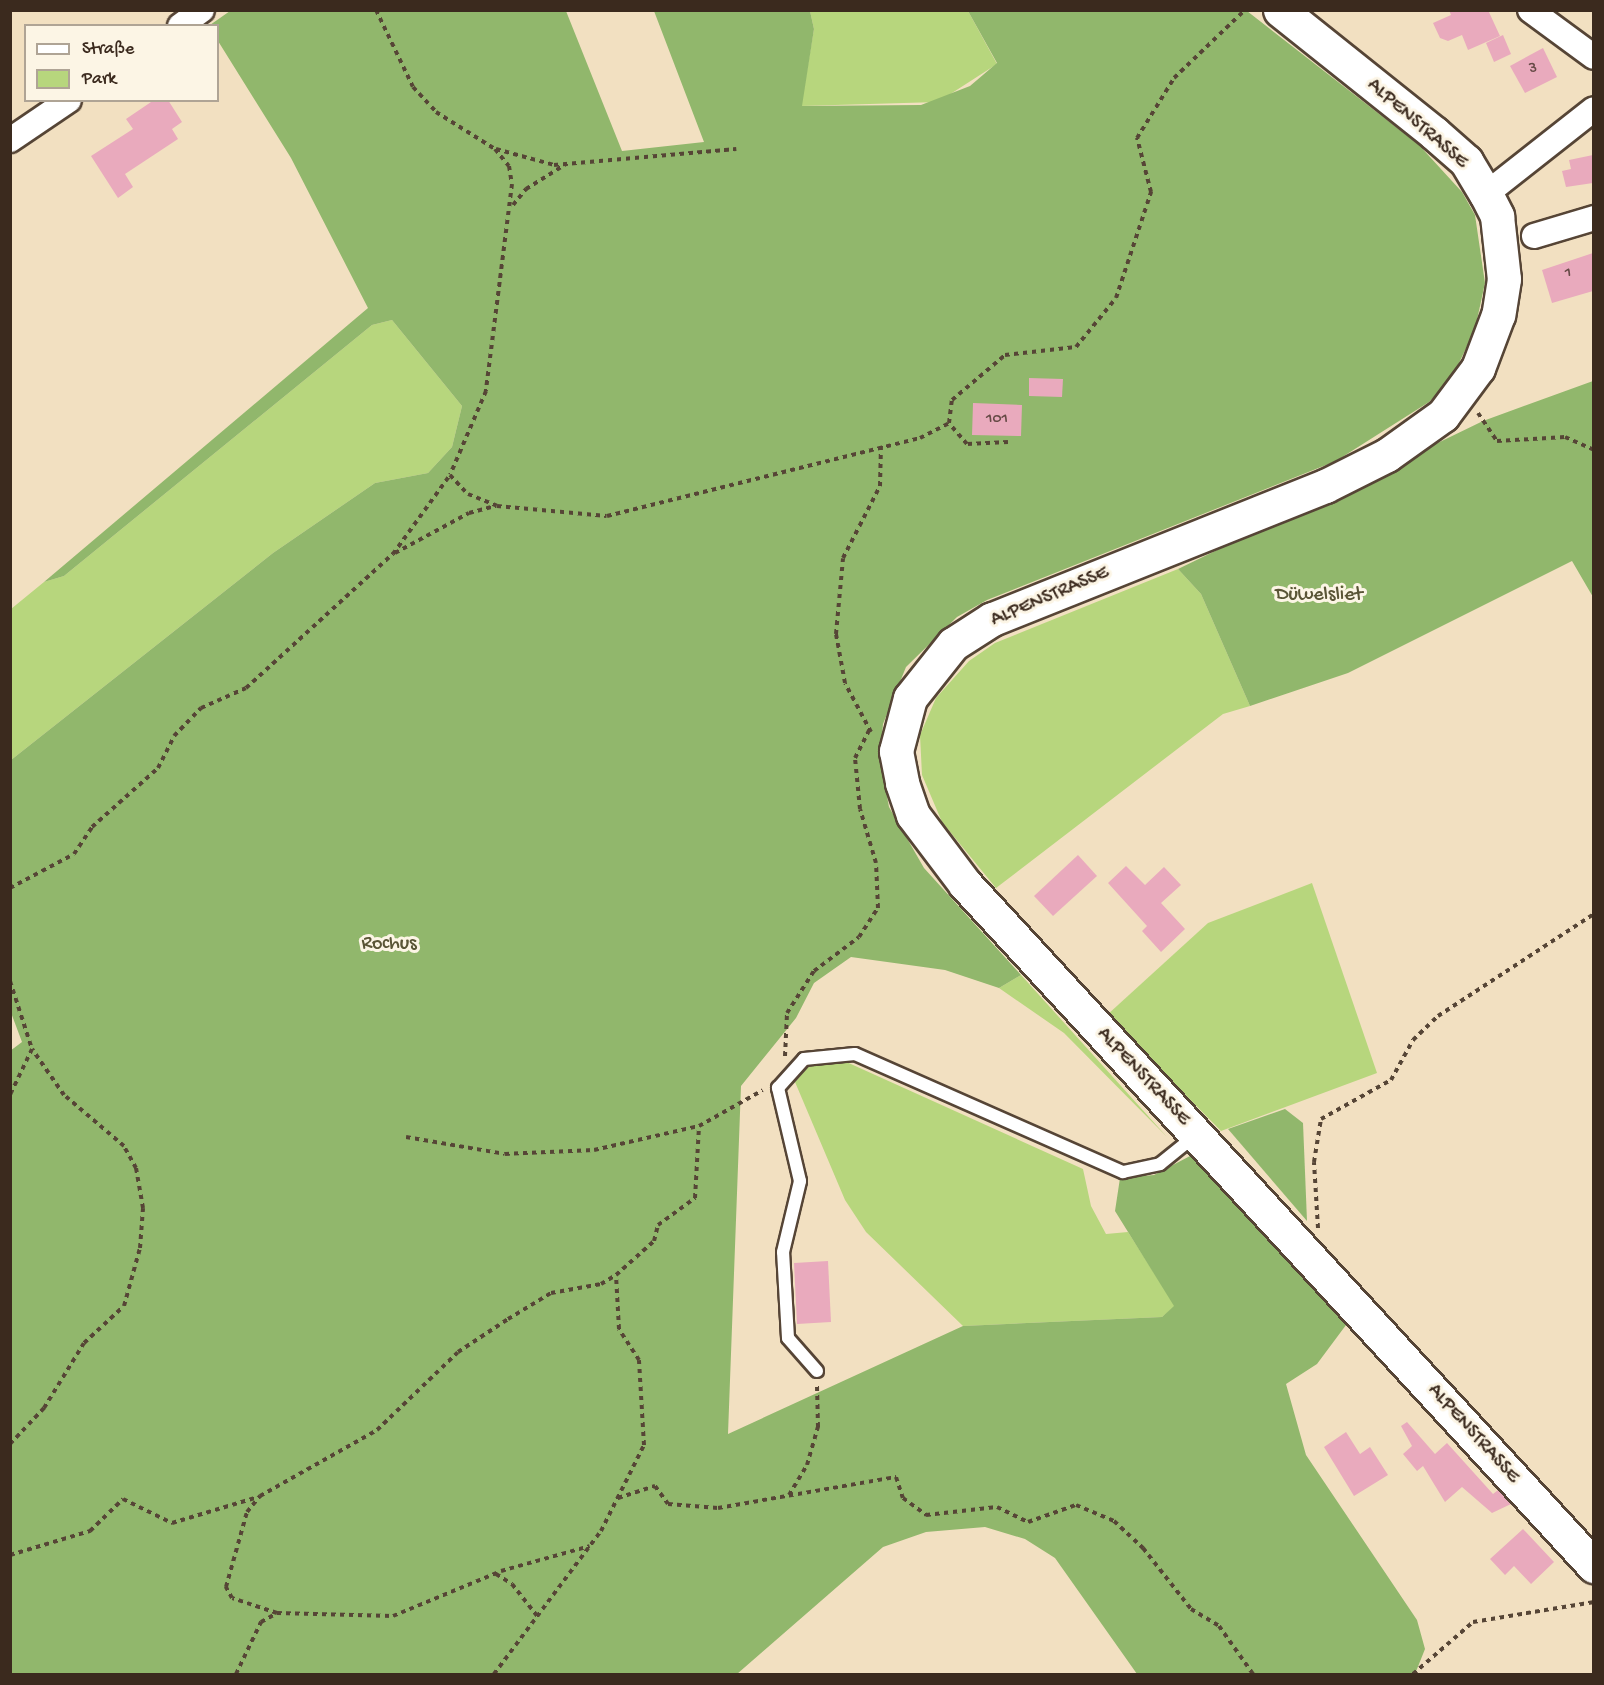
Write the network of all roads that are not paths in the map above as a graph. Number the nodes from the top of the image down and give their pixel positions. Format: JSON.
{"nodes":[{"id":1,"x":202,"y":10,"type":"edge"},
{"id":2,"x":1280,"y":10,"type":"edge"},
{"id":3,"x":1530,"y":10,"type":"edge"},
{"id":4,"x":183,"y":24,"type":"edge"},
{"id":5,"x":1593,"y":57,"type":"edge"},
{"id":6,"x":66,"y":102,"type":"edge"},
{"id":7,"x":1593,"y":109,"type":"edge"},
{"id":8,"x":10,"y":140,"type":"edge"},
{"id":9,"x":1486,"y":194,"type":"junction"},
{"id":10,"x":1593,"y":218,"type":"edge"},
{"id":11,"x":1534,"y":236,"type":"dead end"},
{"id":12,"x":1196,"y":1134,"type":"junction"},
{"id":13,"x":817,"y":1371,"type":"road end"},
{"id":14,"x":1593,"y":1566,"type":"edge"}],
"edges":[{"from":1,"to":4,"type":"street"},
{"from":2,"to":9,"type":"street","name":"ALPENSTRASSE"},
{"from":3,"to":5,"type":"street"},
{"from":6,"to":8,"type":"street"},
{"from":7,"to":9,"type":"street"},
{"from":9,"to":12,"type":"street","name":"ALPENSTRASSE"},
{"from":10,"to":11,"type":"street"},
{"from":12,"to":13,"type":"lane"},
{"from":12,"to":14,"type":"street","name":"ALPENSTRASSE"}]}
